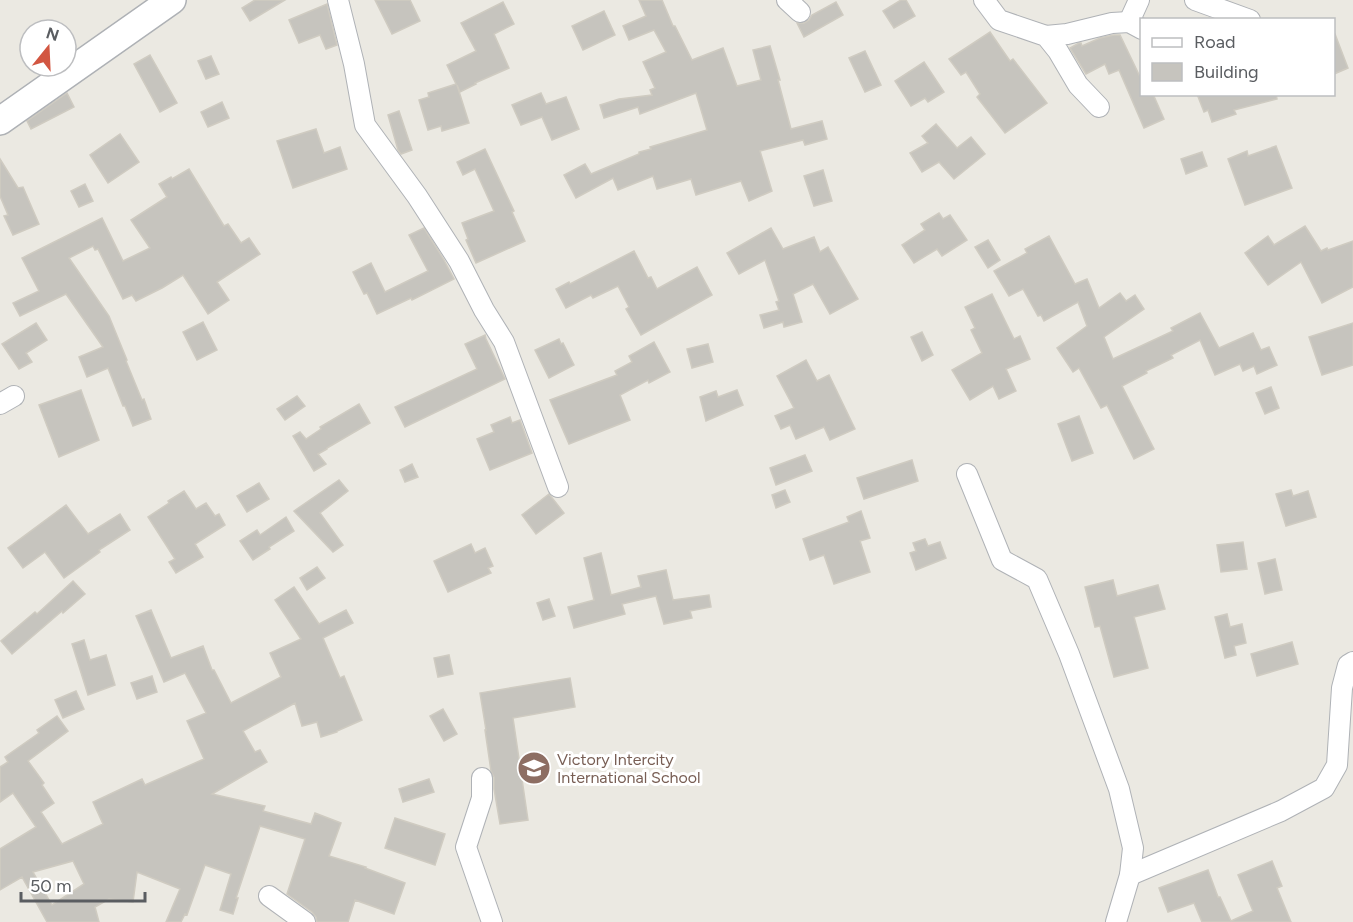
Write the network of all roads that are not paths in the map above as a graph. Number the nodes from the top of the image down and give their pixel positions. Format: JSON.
{"nodes":[{"id":1,"x":172,"y":0,"type":"edge"},
{"id":2,"x":338,"y":0,"type":"edge"},
{"id":3,"x":984,"y":0,"type":"edge"},
{"id":4,"x":1139,"y":0,"type":"edge"},
{"id":5,"x":1195,"y":0,"type":"edge"},
{"id":6,"x":1245,"y":18,"type":"edge"},
{"id":7,"x":1135,"y":25,"type":"edge"},
{"id":8,"x":1046,"y":36,"type":"junction"},
{"id":9,"x":1099,"y":107,"type":"dead end"},
{"id":10,"x":0,"y":121,"type":"edge"},
{"id":11,"x":968,"y":474,"type":"dead end"},
{"id":12,"x":558,"y":487,"type":"dead end"},
{"id":13,"x":1353,"y":662,"type":"edge"},
{"id":14,"x":482,"y":778,"type":"dead end"},
{"id":15,"x":1130,"y":875,"type":"junction"},
{"id":16,"x":269,"y":896,"type":"dead end"},
{"id":17,"x":304,"y":922,"type":"edge"},
{"id":18,"x":492,"y":922,"type":"edge"},
{"id":19,"x":1116,"y":922,"type":"edge"}],
"edges":[{"from":1,"to":10,"type":"main road"},
{"from":2,"to":12,"type":"street"},
{"from":3,"to":8,"type":"street"},
{"from":4,"to":7,"type":"street"},
{"from":5,"to":6,"type":"street"},
{"from":7,"to":8,"type":"street"},
{"from":8,"to":9,"type":"street"},
{"from":11,"to":15,"type":"street"},
{"from":13,"to":15,"type":"street"},
{"from":14,"to":18,"type":"street"},
{"from":15,"to":19,"type":"street"},
{"from":16,"to":17,"type":"street"}]}
